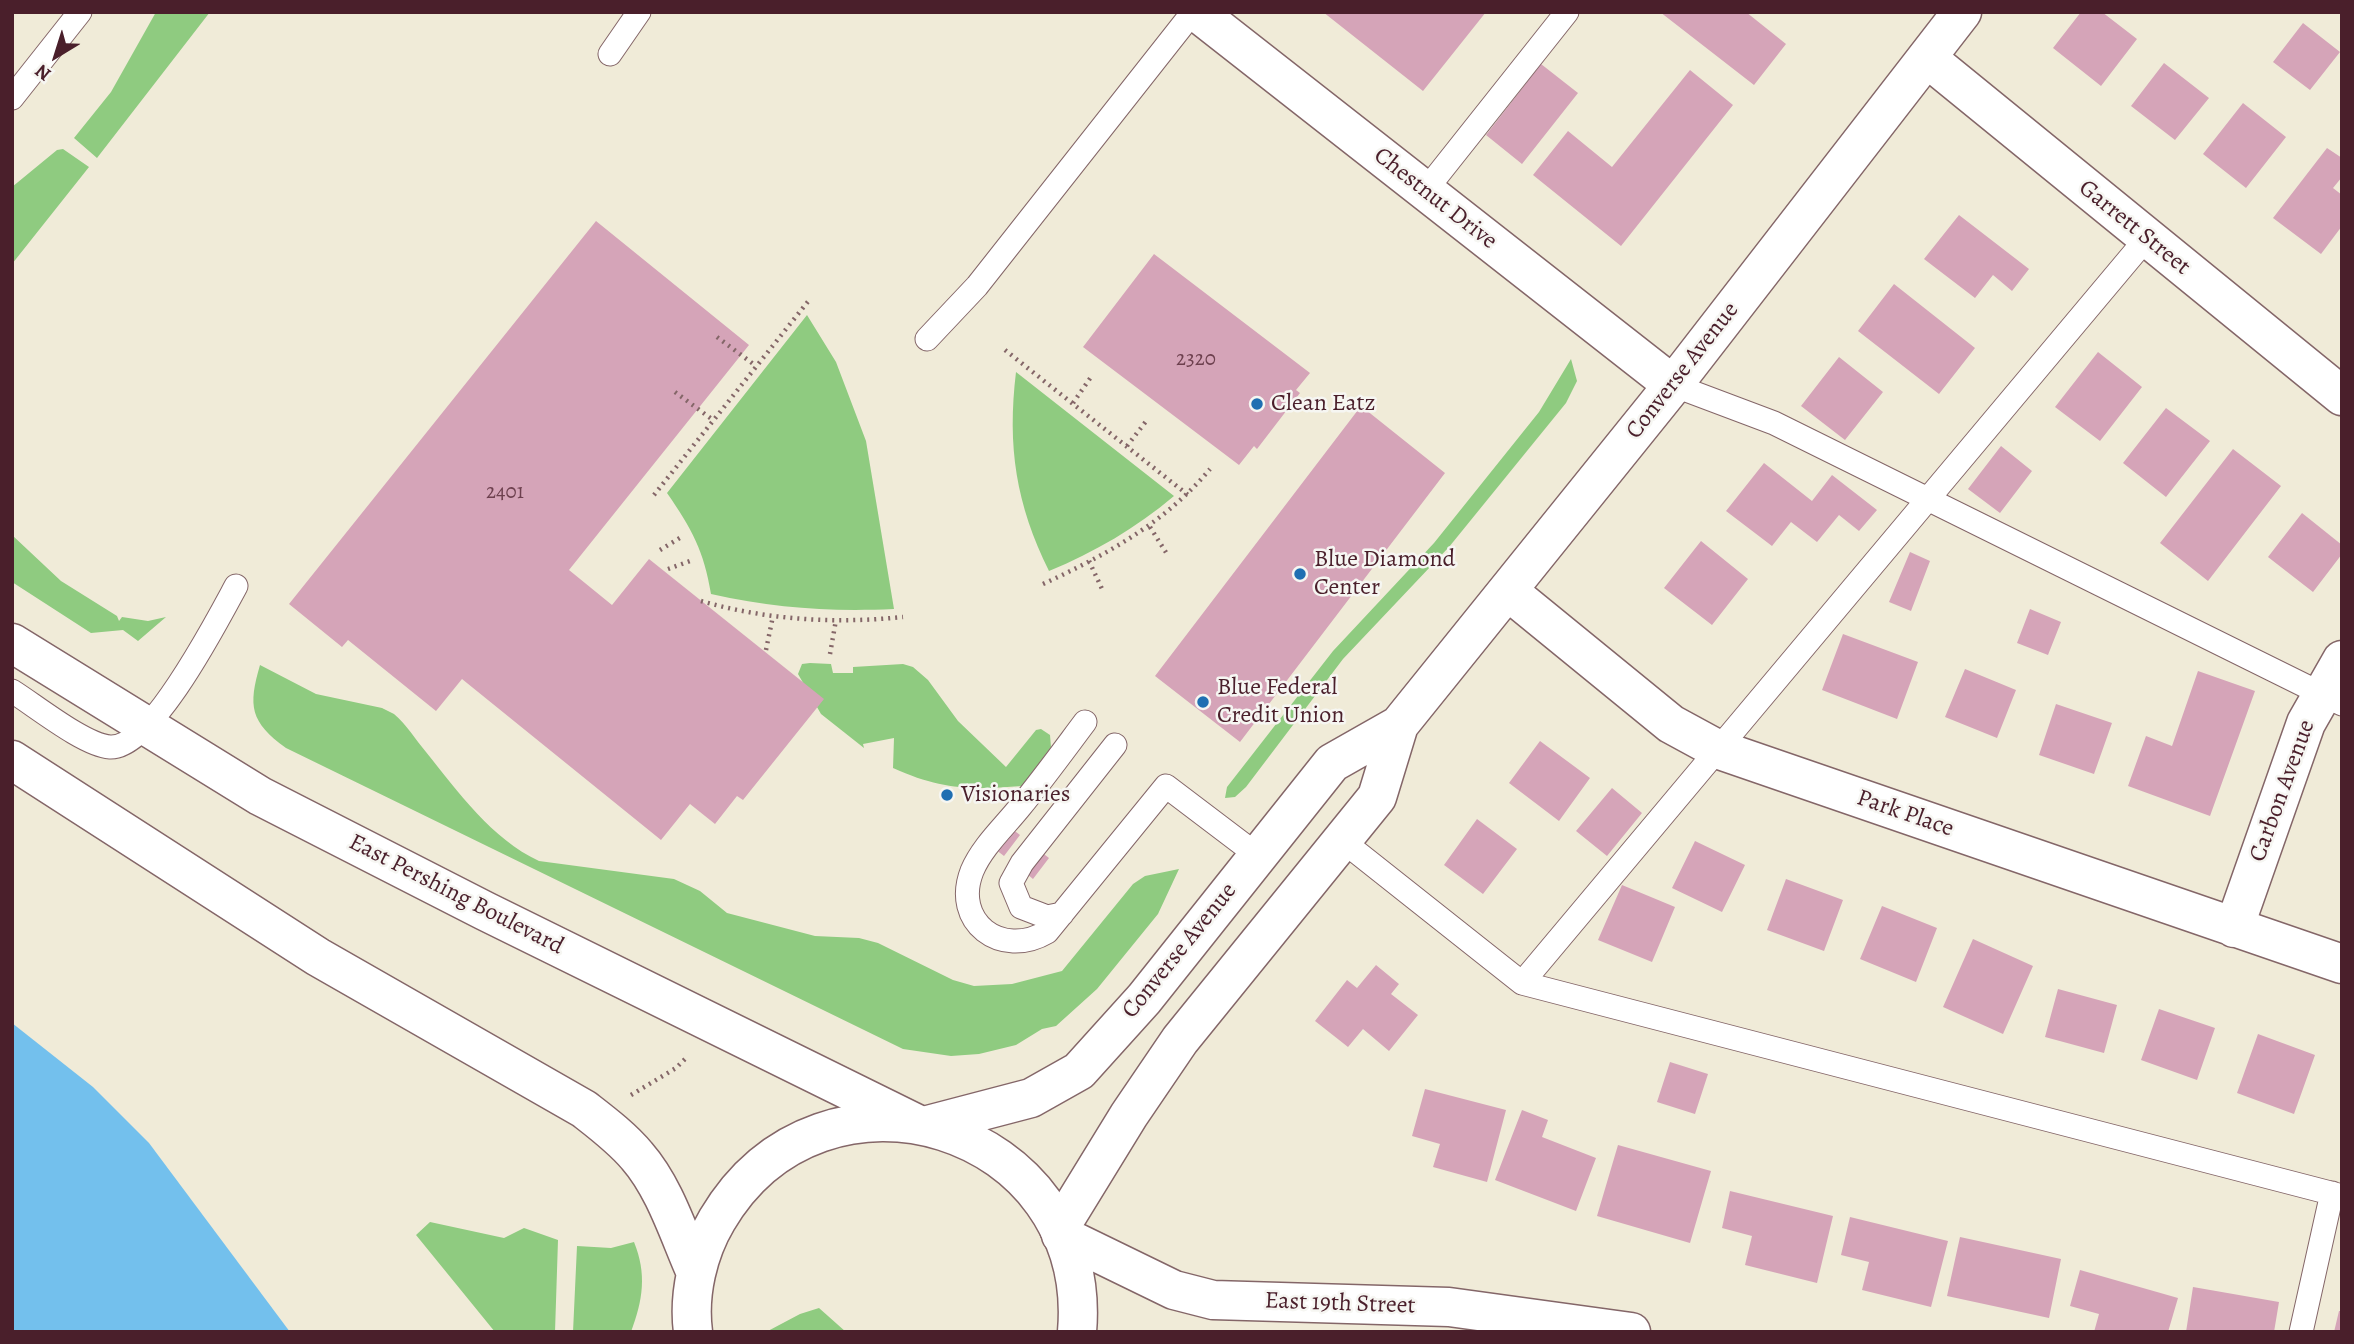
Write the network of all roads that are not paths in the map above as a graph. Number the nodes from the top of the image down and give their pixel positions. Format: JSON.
{"nodes":[{"id":1,"x":80,"y":12,"type":"edge"},
{"id":2,"x":639,"y":12,"type":"edge"},
{"id":3,"x":1195,"y":12,"type":"edge"},
{"id":4,"x":1567,"y":12,"type":"edge"},
{"id":5,"x":1962,"y":12,"type":"edge"},
{"id":6,"x":610,"y":54,"type":"dead end"},
{"id":7,"x":1927,"y":58,"type":"junction"},
{"id":8,"x":12,"y":99,"type":"edge"},
{"id":9,"x":1425,"y":191,"type":"junction"},
{"id":10,"x":2146,"y":239,"type":"junction"},
{"id":11,"x":927,"y":339,"type":"dead end"},
{"id":12,"x":1673,"y":385,"type":"junction"},
{"id":13,"x":2342,"y":396,"type":"edge"},
{"id":14,"x":1929,"y":498,"type":"junction"},
{"id":15,"x":236,"y":586,"type":"dead end"},
{"id":16,"x":1508,"y":592,"type":"junction"},
{"id":17,"x":12,"y":643,"type":"edge"},
{"id":18,"x":2342,"y":660,"type":"edge"},
{"id":19,"x":12,"y":691,"type":"edge"},
{"id":20,"x":2331,"y":699,"type":"edge"},
{"id":21,"x":1085,"y":722,"type":"dead end"},
{"id":22,"x":149,"y":726,"type":"junction"},
{"id":23,"x":1399,"y":726,"type":"junction"},
{"id":24,"x":1115,"y":745,"type":"dead end"},
{"id":25,"x":1717,"y":749,"type":"junction"},
{"id":26,"x":12,"y":760,"type":"edge"},
{"id":27,"x":1344,"y":842,"type":"junction"},
{"id":28,"x":1257,"y":855,"type":"junction"},
{"id":29,"x":1062,"y":914,"type":"junction"},
{"id":30,"x":2234,"y":928,"type":"junction"},
{"id":31,"x":2342,"y":964,"type":"edge"},
{"id":32,"x":1522,"y":983,"type":"junction"},
{"id":33,"x":921,"y":1124,"type":"junction"},
{"id":34,"x":2337,"y":1195,"type":"edge"},
{"id":35,"x":1060,"y":1232,"type":"junction"},
{"id":36,"x":695,"y":1281,"type":"junction"},
{"id":37,"x":674,"y":1332,"type":"edge"},
{"id":38,"x":693,"y":1332,"type":"edge"},
{"id":39,"x":1077,"y":1332,"type":"edge"},
{"id":40,"x":1631,"y":1332,"type":"edge"},
{"id":41,"x":2301,"y":1332,"type":"edge"}],
"edges":[{"from":1,"to":8,"type":"lane"},
{"from":2,"to":6,"type":"lane"},
{"from":3,"to":9,"type":"main road","name":"Chestnut Drive"},
{"from":3,"to":11,"type":"lane"},
{"from":4,"to":9,"type":"lane"},
{"from":5,"to":7,"type":"main road","name":"Converse Avenue"},
{"from":7,"to":10,"type":"main road","name":"Garrett Street"},
{"from":7,"to":12,"type":"main road","name":"Converse Avenue"},
{"from":9,"to":12,"type":"main road","name":"Chestnut Drive"},
{"from":10,"to":13,"type":"main road","name":"Garrett Street"},
{"from":10,"to":14,"type":"lane"},
{"from":12,"to":14,"type":"lane"},
{"from":12,"to":16,"type":"main road","name":"Converse Avenue"},
{"from":14,"to":20,"type":"lane"},
{"from":14,"to":25,"type":"lane"},
{"from":15,"to":22,"type":"lane"},
{"from":16,"to":23,"type":"main road","name":"Converse Avenue"},
{"from":16,"to":25,"type":"main road","name":"Park Place"},
{"from":17,"to":22,"type":"main road","name":"East Pershing Boulevard"},
{"from":18,"to":20,"type":"main road","name":"Carbon Avenue"},
{"from":19,"to":22,"type":"lane"},
{"from":20,"to":30,"type":"main road","name":"Carbon Avenue"},
{"from":21,"to":29,"type":"lane"},
{"from":22,"to":33,"type":"main road","name":"East Pershing Boulevard"},
{"from":23,"to":27,"type":"main road","name":"Converse Avenue"},
{"from":23,"to":28,"type":"main road","name":"Converse Avenue"},
{"from":24,"to":29,"type":"lane"},
{"from":25,"to":30,"type":"main road","name":"Park Place"},
{"from":25,"to":32,"type":"lane"},
{"from":26,"to":36,"type":"main road","name":"East Pershing Boulevard"},
{"from":27,"to":32,"type":"lane"},
{"from":27,"to":35,"type":"main road","name":"Converse Avenue"},
{"from":28,"to":29,"type":"lane"},
{"from":28,"to":33,"type":"main road","name":"Converse Avenue"},
{"from":30,"to":31,"type":"main road","name":"Park Place"},
{"from":32,"to":34,"type":"lane"},
{"from":33,"to":35,"type":"main road","name":"East Pershing Boulevard"},
{"from":33,"to":36,"type":"main road","name":"East Pershing Boulevard"},
{"from":34,"to":41,"type":"lane"},
{"from":35,"to":39,"type":"main road","name":"East Pershing Boulevard"},
{"from":35,"to":40,"type":"main road","name":"East 19th Street"},
{"from":36,"to":37,"type":"main road"},
{"from":36,"to":38,"type":"main road","name":"East Pershing Boulevard"}]}
